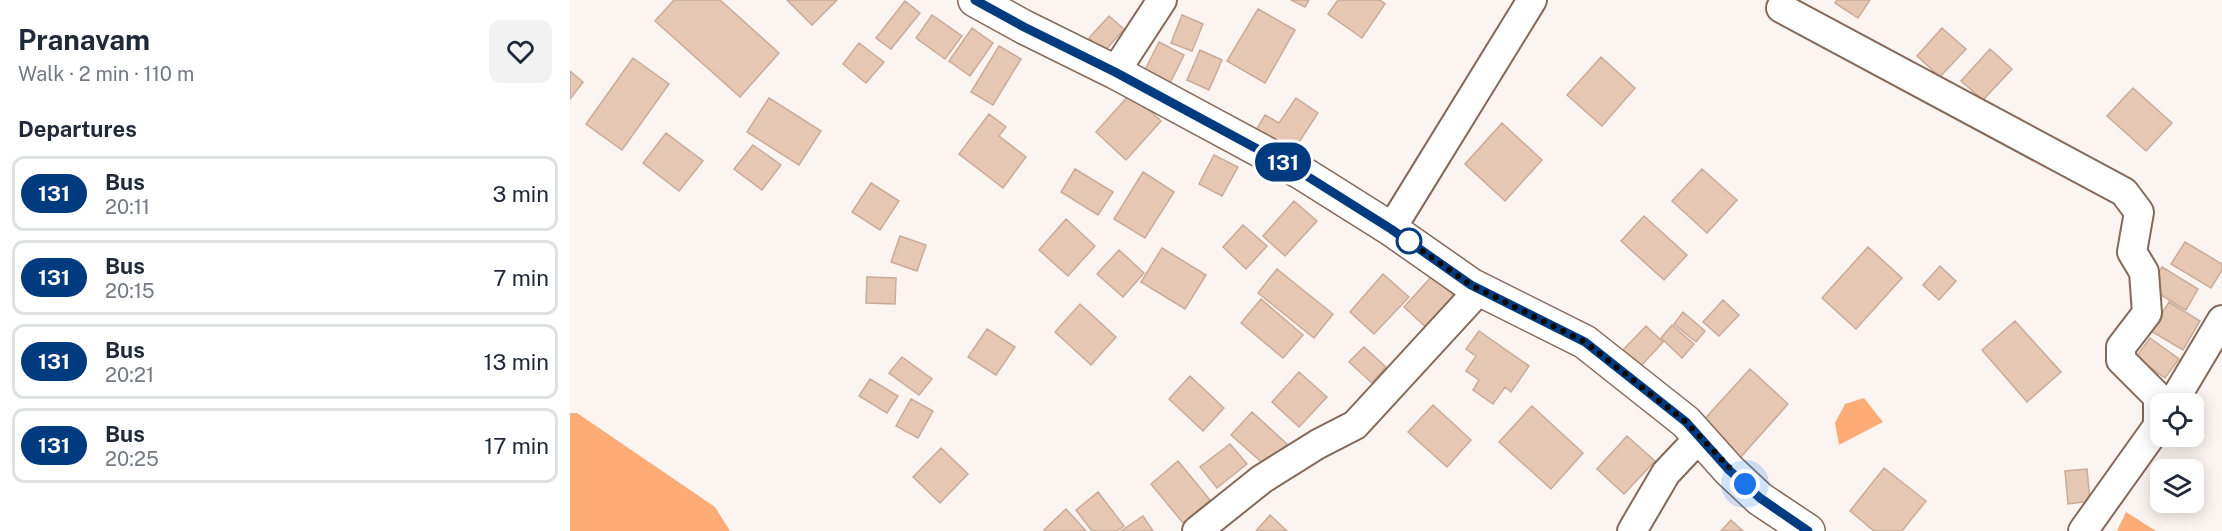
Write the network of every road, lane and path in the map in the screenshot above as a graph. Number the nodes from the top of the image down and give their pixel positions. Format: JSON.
{"nodes":[{"id":1,"x":975,"y":0,"type":"edge"},
{"id":2,"x":1161,"y":0,"type":"edge"},
{"id":3,"x":1532,"y":0,"type":"edge"},
{"id":4,"x":1777,"y":3,"type":"edge"},
{"id":5,"x":1115,"y":72,"type":"junction"},
{"id":6,"x":1391,"y":229,"type":"junction"},
{"id":7,"x":1480,"y":289,"type":"junction"},
{"id":8,"x":2222,"y":320,"type":"edge"},
{"id":9,"x":2154,"y":393,"type":"edge"},
{"id":10,"x":2178,"y":393,"type":"edge"},
{"id":11,"x":2150,"y":436,"type":"edge"},
{"id":12,"x":1699,"y":438,"type":"junction"},
{"id":13,"x":1197,"y":531,"type":"edge"},
{"id":14,"x":1632,"y":531,"type":"edge"},
{"id":15,"x":1808,"y":531,"type":"edge"},
{"id":16,"x":2083,"y":531,"type":"edge"}],
"edges":[{"from":1,"to":5,"type":"main road"},
{"from":2,"to":5,"type":"street"},
{"from":3,"to":6,"type":"street"},
{"from":4,"to":9,"type":"street"},
{"from":5,"to":6,"type":"main road"},
{"from":6,"to":7,"type":"main road"},
{"from":7,"to":12,"type":"main road"},
{"from":7,"to":13,"type":"street"},
{"from":8,"to":10,"type":"street"},
{"from":11,"to":16,"type":"street"},
{"from":12,"to":14,"type":"street"},
{"from":12,"to":15,"type":"main road"}]}
